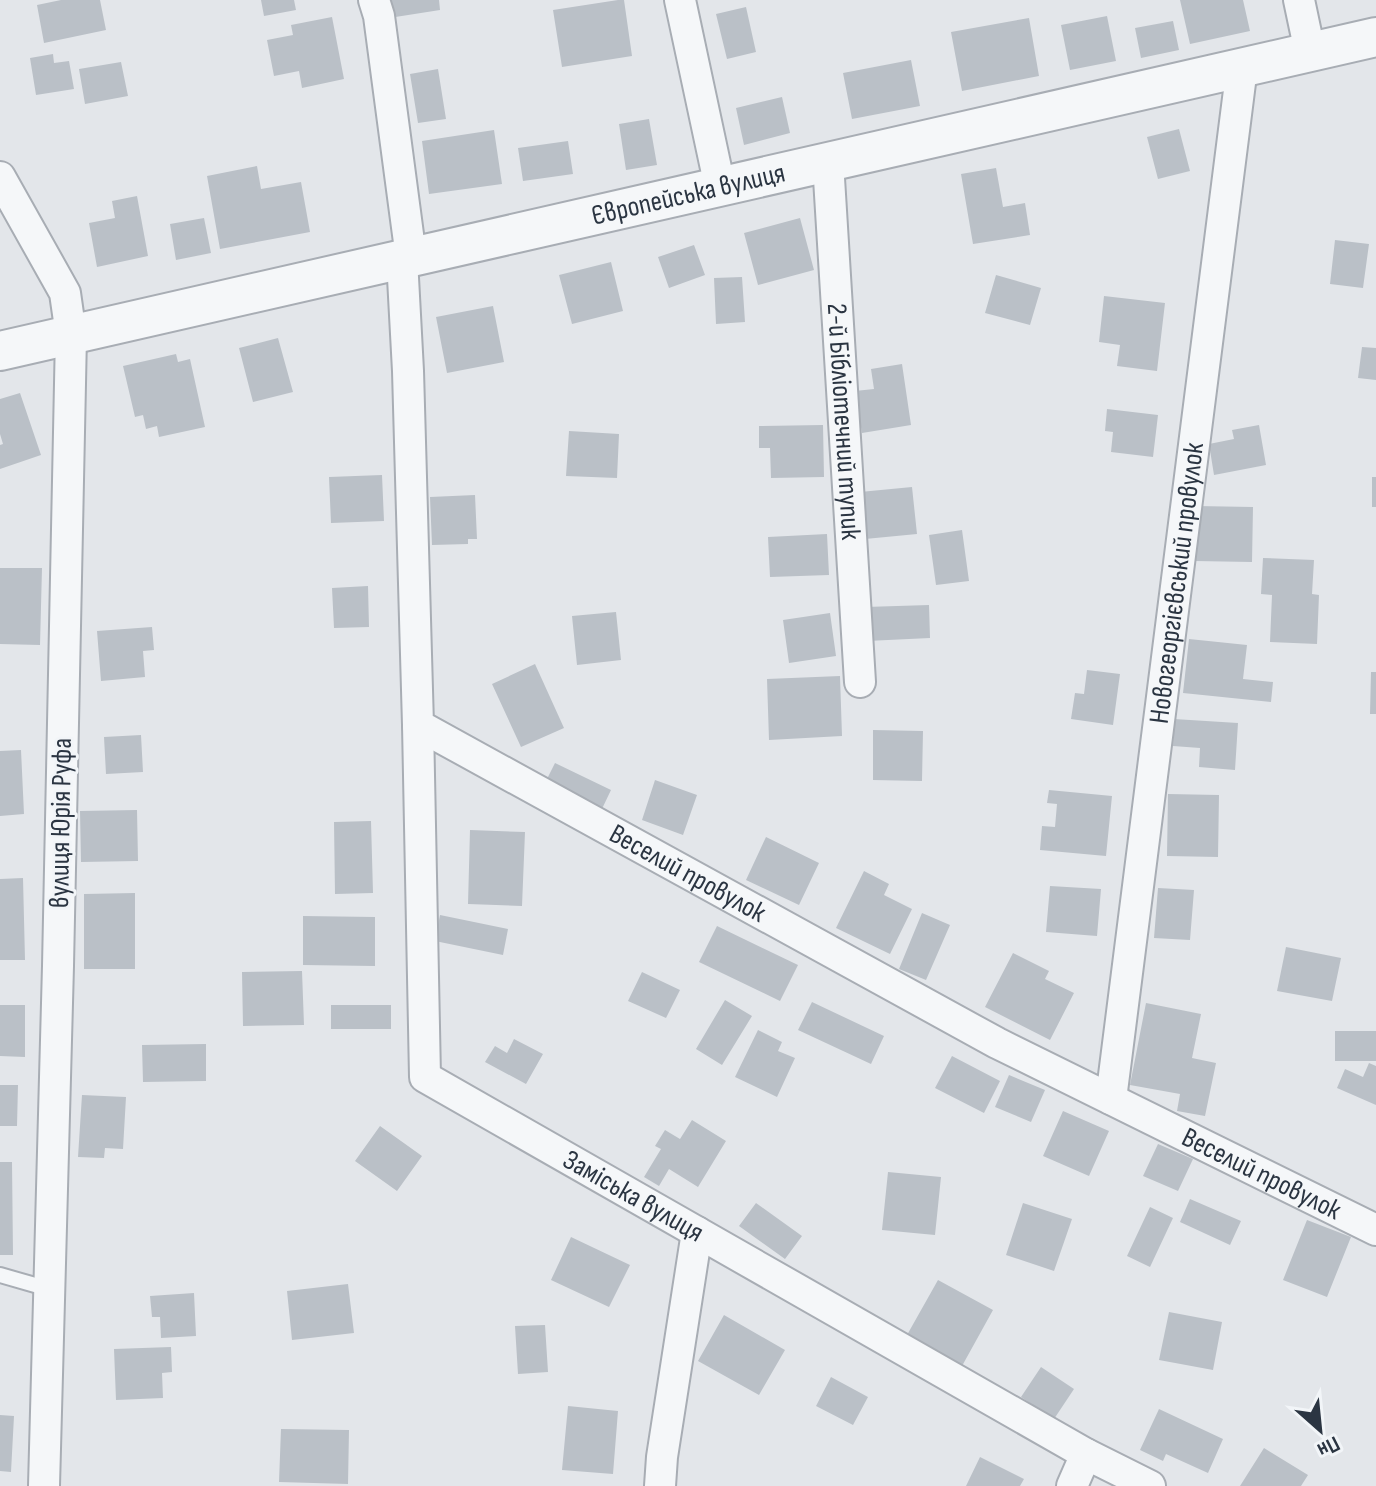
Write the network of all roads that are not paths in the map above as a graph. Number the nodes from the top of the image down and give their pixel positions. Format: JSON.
{"nodes":[{"id":1,"x":374,"y":0,"type":"edge"},
{"id":2,"x":680,"y":0,"type":"edge"},
{"id":3,"x":1299,"y":0,"type":"edge"},
{"id":4,"x":1376,"y":37,"type":"edge"},
{"id":5,"x":1310,"y":52,"type":"junction"},
{"id":6,"x":1242,"y":67,"type":"junction"},
{"id":7,"x":828,"y":162,"type":"junction"},
{"id":8,"x":0,"y":177,"type":"edge"},
{"id":9,"x":720,"y":187,"type":"junction"},
{"id":10,"x":407,"y":258,"type":"junction"},
{"id":11,"x":71,"y":335,"type":"junction"},
{"id":12,"x":0,"y":351,"type":"edge"},
{"id":13,"x":860,"y":682,"type":"dead end"},
{"id":14,"x":418,"y":725,"type":"junction"},
{"id":15,"x":1111,"y":1099,"type":"junction"},
{"id":16,"x":1376,"y":1230,"type":"edge"},
{"id":17,"x":697,"y":1232,"type":"junction"},
{"id":18,"x":0,"y":1275,"type":"edge"},
{"id":19,"x":49,"y":1289,"type":"junction"},
{"id":20,"x":1086,"y":1454,"type":"junction"},
{"id":21,"x":44,"y":1486,"type":"edge"},
{"id":22,"x":660,"y":1486,"type":"edge"},
{"id":23,"x":1072,"y":1486,"type":"edge"},
{"id":24,"x":1150,"y":1486,"type":"edge"}],
"edges":[{"from":1,"to":10,"type":"street"},
{"from":2,"to":9,"type":"street"},
{"from":3,"to":5,"type":"street"},
{"from":4,"to":5,"type":"street","name":"Європейська вулиця"},
{"from":5,"to":6,"type":"street","name":"Європейська вулиця"},
{"from":6,"to":7,"type":"street","name":"Європейська вулиця"},
{"from":6,"to":15,"type":"street","name":"Новогеоргієвський провулок"},
{"from":7,"to":9,"type":"street","name":"Європейська вулиця"},
{"from":7,"to":13,"type":"street","name":"2-й Бібліотечний тупик"},
{"from":8,"to":11,"type":"street","name":"вулиця Юрія Руфа"},
{"from":9,"to":10,"type":"street","name":"Європейська вулиця"},
{"from":10,"to":11,"type":"street","name":"Європейська вулиця"},
{"from":10,"to":14,"type":"street"},
{"from":11,"to":12,"type":"street","name":"Європейська вулиця"},
{"from":11,"to":19,"type":"street","name":"вулиця Юрія Руфа"},
{"from":14,"to":15,"type":"street","name":"Веселий провулок"},
{"from":14,"to":17,"type":"street","name":"Заміська вулиця"},
{"from":15,"to":16,"type":"street","name":"Веселий провулок"},
{"from":17,"to":20,"type":"street","name":"Заміська вулиця"},
{"from":17,"to":22,"type":"street"},
{"from":18,"to":19,"type":"lane"},
{"from":19,"to":21,"type":"street","name":"вулиця Юрія Руфа"},
{"from":20,"to":23,"type":"street"},
{"from":20,"to":24,"type":"street","name":"Заміська вулиця"}]}
